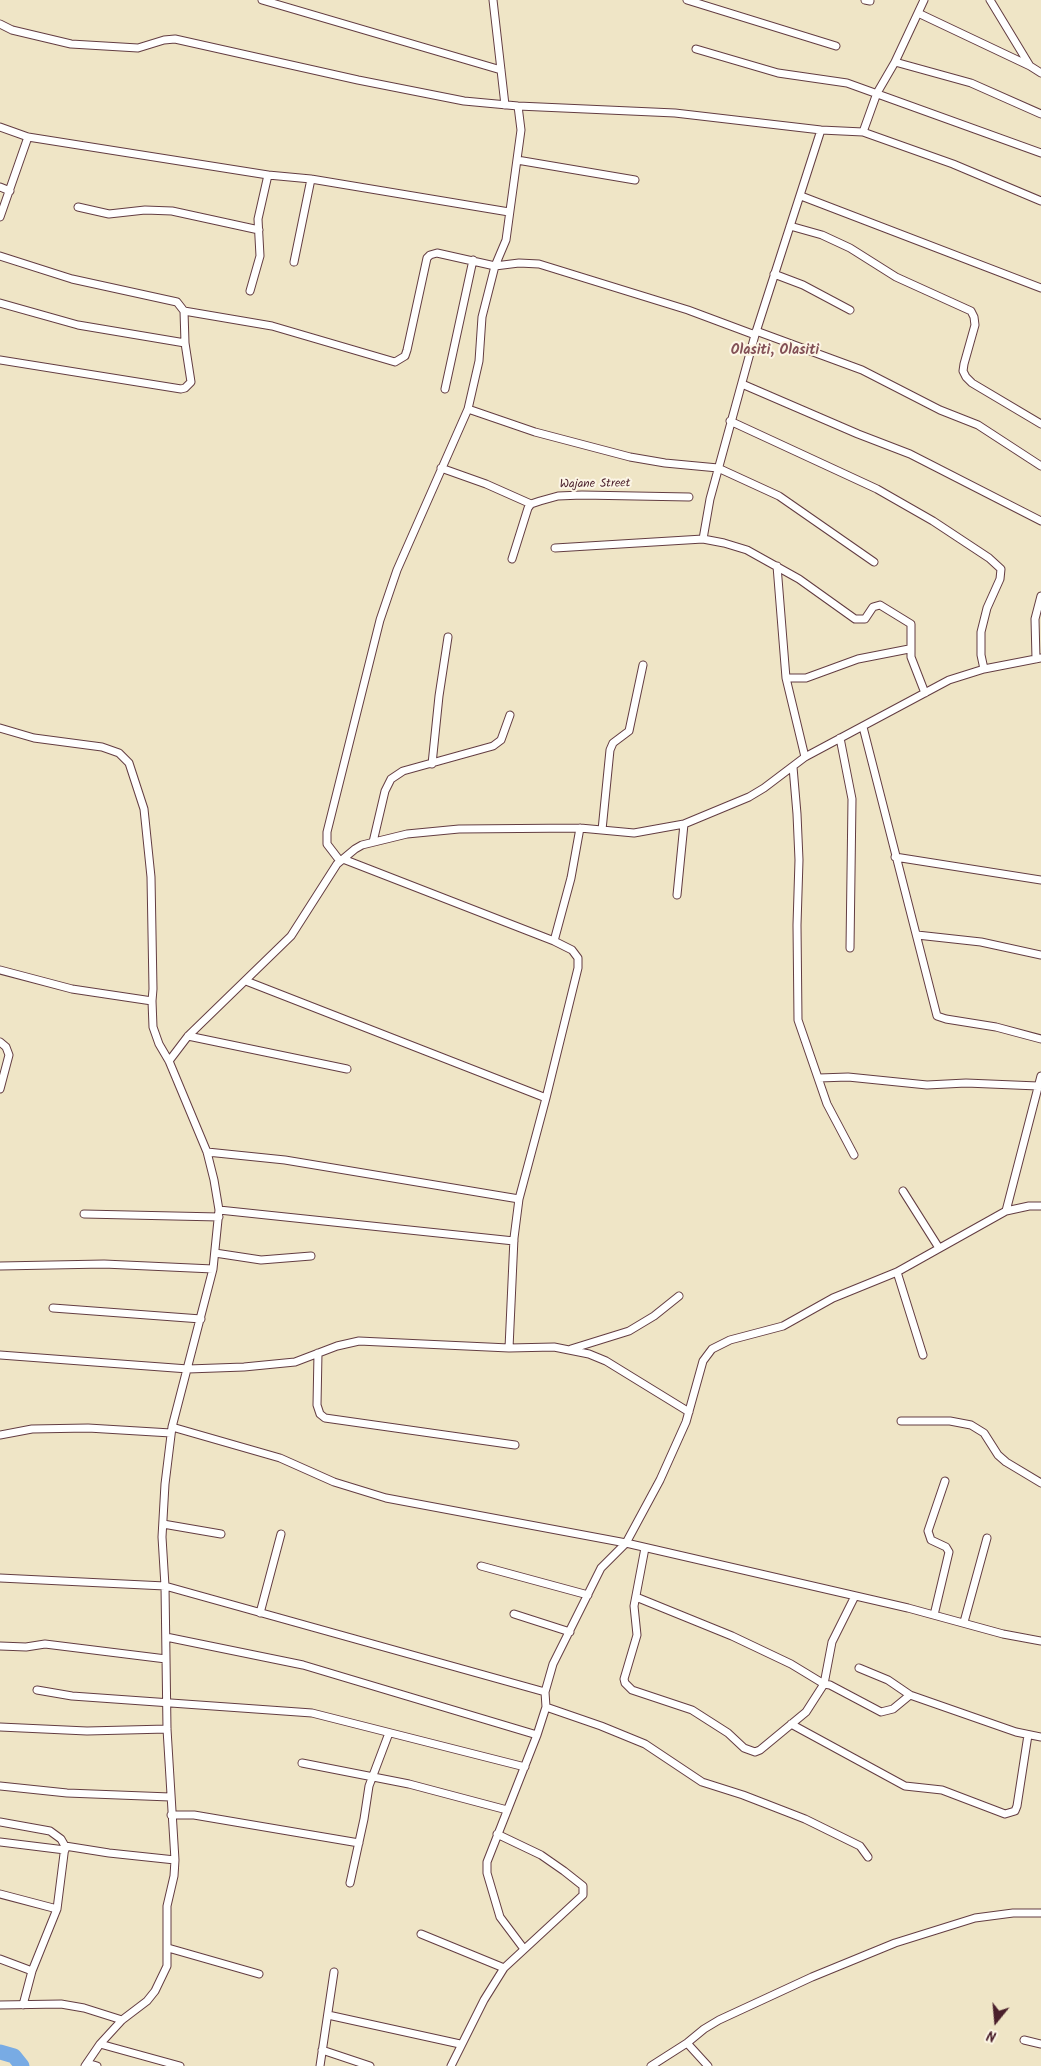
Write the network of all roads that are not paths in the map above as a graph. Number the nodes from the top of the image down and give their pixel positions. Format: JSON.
{"nodes":[{"id":1,"x":262,"y":0,"type":"edge"},
{"id":2,"x":493,"y":0,"type":"edge"},
{"id":3,"x":687,"y":0,"type":"edge"},
{"id":4,"x":924,"y":0,"type":"edge"},
{"id":5,"x":990,"y":0,"type":"edge"},
{"id":6,"x":918,"y":13,"type":"junction"},
{"id":7,"x":0,"y":24,"type":"edge"},
{"id":8,"x":836,"y":46,"type":"dead end"},
{"id":9,"x":696,"y":49,"type":"dead end"},
{"id":10,"x":895,"y":62,"type":"junction"},
{"id":11,"x":1030,"y":66,"type":"junction"},
{"id":12,"x":502,"y":70,"type":"junction"},
{"id":13,"x":1041,"y":73,"type":"edge"},
{"id":14,"x":877,"y":93,"type":"junction"},
{"id":15,"x":505,"y":105,"type":"junction"},
{"id":16,"x":518,"y":106,"type":"junction"},
{"id":17,"x":1041,"y":114,"type":"edge"},
{"id":18,"x":0,"y":127,"type":"edge"},
{"id":19,"x":821,"y":130,"type":"junction"},
{"id":20,"x":863,"y":132,"type":"junction"},
{"id":21,"x":28,"y":137,"type":"junction"},
{"id":22,"x":1041,"y":153,"type":"edge"},
{"id":23,"x":517,"y":160,"type":"junction"},
{"id":24,"x":268,"y":175,"type":"junction"},
{"id":25,"x":310,"y":179,"type":"junction"},
{"id":26,"x":634,"y":180,"type":"dead end"},
{"id":27,"x":0,"y":187,"type":"edge"},
{"id":28,"x":10,"y":192,"type":"junction"},
{"id":29,"x":801,"y":196,"type":"junction"},
{"id":30,"x":1041,"y":201,"type":"edge"},
{"id":31,"x":78,"y":207,"type":"dead end"},
{"id":32,"x":509,"y":212,"type":"junction"},
{"id":33,"x":0,"y":217,"type":"edge"},
{"id":34,"x":790,"y":226,"type":"junction"},
{"id":35,"x":258,"y":230,"type":"junction"},
{"id":36,"x":0,"y":256,"type":"edge"},
{"id":37,"x":473,"y":260,"type":"junction"},
{"id":38,"x":294,"y":262,"type":"dead end"},
{"id":39,"x":495,"y":266,"type":"junction"},
{"id":40,"x":774,"y":274,"type":"junction"},
{"id":41,"x":1041,"y":288,"type":"edge"},
{"id":42,"x":250,"y":291,"type":"dead end"},
{"id":43,"x":0,"y":303,"type":"edge"},
{"id":44,"x":850,"y":310,"type":"dead end"},
{"id":45,"x":184,"y":311,"type":"junction"},
{"id":46,"x":756,"y":333,"type":"junction"},
{"id":47,"x":185,"y":342,"type":"junction"},
{"id":48,"x":0,"y":360,"type":"edge"},
{"id":49,"x":742,"y":384,"type":"junction"},
{"id":50,"x":445,"y":389,"type":"dead end"},
{"id":51,"x":468,"y":409,"type":"junction"},
{"id":52,"x":730,"y":421,"type":"junction"},
{"id":53,"x":1041,"y":424,"type":"edge"},
{"id":54,"x":1041,"y":466,"type":"edge"},
{"id":55,"x":441,"y":468,"type":"junction"},
{"id":56,"x":718,"y":468,"type":"junction"},
{"id":57,"x":689,"y":497,"type":"dead end"},
{"id":58,"x":531,"y":504,"type":"junction"},
{"id":59,"x":1041,"y":521,"type":"edge"},
{"id":60,"x":703,"y":539,"type":"junction"},
{"id":61,"x":555,"y":548,"type":"dead end"},
{"id":62,"x":512,"y":559,"type":"dead end"},
{"id":63,"x":874,"y":562,"type":"dead end"},
{"id":64,"x":778,"y":566,"type":"junction"},
{"id":65,"x":1041,"y":596,"type":"edge"},
{"id":66,"x":448,"y":637,"type":"dead end"},
{"id":67,"x":910,"y":649,"type":"junction"},
{"id":68,"x":1038,"y":659,"type":"edge"},
{"id":69,"x":643,"y":665,"type":"dead end"},
{"id":70,"x":984,"y":669,"type":"junction"},
{"id":71,"x":786,"y":678,"type":"junction"},
{"id":72,"x":925,"y":693,"type":"junction"},
{"id":73,"x":510,"y":715,"type":"dead end"},
{"id":74,"x":863,"y":727,"type":"junction"},
{"id":75,"x":0,"y":728,"type":"edge"},
{"id":76,"x":840,"y":738,"type":"junction"},
{"id":77,"x":805,"y":757,"type":"junction"},
{"id":78,"x":432,"y":764,"type":"junction"},
{"id":79,"x":793,"y":767,"type":"junction"},
{"id":80,"x":684,"y":824,"type":"junction"},
{"id":81,"x":580,"y":828,"type":"junction"},
{"id":82,"x":602,"y":830,"type":"junction"},
{"id":83,"x":373,"y":842,"type":"junction"},
{"id":84,"x":896,"y":857,"type":"junction"},
{"id":85,"x":341,"y":860,"type":"junction"},
{"id":86,"x":1041,"y":880,"type":"edge"},
{"id":87,"x":677,"y":894,"type":"dead end"},
{"id":88,"x":917,"y":935,"type":"junction"},
{"id":89,"x":554,"y":940,"type":"junction"},
{"id":90,"x":850,"y":948,"type":"dead end"},
{"id":91,"x":1041,"y":955,"type":"edge"},
{"id":92,"x":0,"y":970,"type":"edge"},
{"id":93,"x":246,"y":981,"type":"junction"},
{"id":94,"x":152,"y":1001,"type":"junction"},
{"id":95,"x":188,"y":1036,"type":"junction"},
{"id":96,"x":1041,"y":1039,"type":"edge"},
{"id":97,"x":0,"y":1042,"type":"edge"},
{"id":98,"x":169,"y":1061,"type":"junction"},
{"id":99,"x":348,"y":1069,"type":"dead end"},
{"id":100,"x":1041,"y":1076,"type":"edge"},
{"id":101,"x":820,"y":1078,"type":"junction"},
{"id":102,"x":1038,"y":1086,"type":"junction"},
{"id":103,"x":0,"y":1089,"type":"edge"},
{"id":104,"x":546,"y":1098,"type":"junction"},
{"id":105,"x":207,"y":1152,"type":"junction"},
{"id":106,"x":854,"y":1155,"type":"dead end"},
{"id":107,"x":903,"y":1191,"type":"dead end"},
{"id":108,"x":519,"y":1199,"type":"junction"},
{"id":109,"x":1041,"y":1206,"type":"edge"},
{"id":110,"x":1006,"y":1211,"type":"junction"},
{"id":111,"x":84,"y":1214,"type":"dead end"},
{"id":112,"x":219,"y":1214,"type":"junction"},
{"id":113,"x":514,"y":1241,"type":"junction"},
{"id":114,"x":940,"y":1248,"type":"junction"},
{"id":115,"x":215,"y":1253,"type":"junction"},
{"id":116,"x":311,"y":1256,"type":"dead end"},
{"id":117,"x":0,"y":1266,"type":"edge"},
{"id":118,"x":213,"y":1269,"type":"junction"},
{"id":119,"x":897,"y":1272,"type":"junction"},
{"id":120,"x":679,"y":1296,"type":"dead end"},
{"id":121,"x":53,"y":1308,"type":"dead end"},
{"id":122,"x":201,"y":1319,"type":"junction"},
{"id":123,"x":509,"y":1348,"type":"junction"},
{"id":124,"x":571,"y":1349,"type":"junction"},
{"id":125,"x":318,"y":1353,"type":"junction"},
{"id":126,"x":0,"y":1355,"type":"edge"},
{"id":127,"x":923,"y":1355,"type":"dead end"},
{"id":128,"x":188,"y":1369,"type":"junction"},
{"id":129,"x":689,"y":1412,"type":"junction"},
{"id":130,"x":901,"y":1421,"type":"dead end"},
{"id":131,"x":171,"y":1430,"type":"junction"},
{"id":132,"x":0,"y":1435,"type":"edge"},
{"id":133,"x":515,"y":1445,"type":"dead end"},
{"id":134,"x":945,"y":1481,"type":"dead end"},
{"id":135,"x":1041,"y":1483,"type":"edge"},
{"id":136,"x":163,"y":1524,"type":"junction"},
{"id":137,"x":221,"y":1534,"type":"dead end"},
{"id":138,"x":281,"y":1534,"type":"dead end"},
{"id":139,"x":986,"y":1538,"type":"dead end"},
{"id":140,"x":626,"y":1543,"type":"junction"},
{"id":141,"x":645,"y":1548,"type":"junction"},
{"id":142,"x":481,"y":1566,"type":"dead end"},
{"id":143,"x":0,"y":1578,"type":"edge"},
{"id":144,"x":165,"y":1586,"type":"junction"},
{"id":145,"x":588,"y":1595,"type":"junction"},
{"id":146,"x":855,"y":1596,"type":"junction"},
{"id":147,"x":636,"y":1598,"type":"junction"},
{"id":148,"x":260,"y":1613,"type":"junction"},
{"id":149,"x":514,"y":1614,"type":"dead end"},
{"id":150,"x":934,"y":1615,"type":"junction"},
{"id":151,"x":964,"y":1622,"type":"junction"},
{"id":152,"x":570,"y":1632,"type":"junction"},
{"id":153,"x":166,"y":1637,"type":"junction"},
{"id":154,"x":1041,"y":1641,"type":"edge"},
{"id":155,"x":0,"y":1646,"type":"edge"},
{"id":156,"x":166,"y":1659,"type":"junction"},
{"id":157,"x":859,"y":1668,"type":"dead end"},
{"id":158,"x":824,"y":1684,"type":"junction"},
{"id":159,"x":37,"y":1690,"type":"dead end"},
{"id":160,"x":545,"y":1692,"type":"junction"},
{"id":161,"x":910,"y":1695,"type":"junction"},
{"id":162,"x":167,"y":1701,"type":"junction"},
{"id":163,"x":546,"y":1707,"type":"junction"},
{"id":164,"x":791,"y":1724,"type":"junction"},
{"id":165,"x":0,"y":1727,"type":"edge"},
{"id":166,"x":167,"y":1729,"type":"junction"},
{"id":167,"x":389,"y":1733,"type":"junction"},
{"id":168,"x":537,"y":1735,"type":"junction"},
{"id":169,"x":1028,"y":1735,"type":"junction"},
{"id":170,"x":1041,"y":1737,"type":"edge"},
{"id":171,"x":302,"y":1763,"type":"dead end"},
{"id":172,"x":525,"y":1767,"type":"junction"},
{"id":173,"x":372,"y":1776,"type":"junction"},
{"id":174,"x":0,"y":1786,"type":"edge"},
{"id":175,"x":170,"y":1797,"type":"junction"},
{"id":176,"x":507,"y":1810,"type":"junction"},
{"id":177,"x":171,"y":1814,"type":"junction"},
{"id":178,"x":0,"y":1822,"type":"edge"},
{"id":179,"x":497,"y":1834,"type":"junction"},
{"id":180,"x":0,"y":1842,"type":"edge"},
{"id":181,"x":359,"y":1843,"type":"junction"},
{"id":182,"x":65,"y":1848,"type":"junction"},
{"id":183,"x":868,"y":1857,"type":"dead end"},
{"id":184,"x":175,"y":1860,"type":"junction"},
{"id":185,"x":350,"y":1883,"type":"dead end"},
{"id":186,"x":0,"y":1894,"type":"edge"},
{"id":187,"x":57,"y":1909,"type":"junction"},
{"id":188,"x":1041,"y":1913,"type":"edge"},
{"id":189,"x":421,"y":1934,"type":"dead end"},
{"id":190,"x":168,"y":1948,"type":"junction"},
{"id":191,"x":524,"y":1949,"type":"junction"},
{"id":192,"x":0,"y":1959,"type":"edge"},
{"id":193,"x":504,"y":1968,"type":"junction"},
{"id":194,"x":32,"y":1971,"type":"junction"},
{"id":195,"x":334,"y":1972,"type":"dead end"},
{"id":196,"x":259,"y":1974,"type":"dead end"},
{"id":197,"x":0,"y":2005,"type":"edge"},
{"id":198,"x":23,"y":2005,"type":"junction"},
{"id":199,"x":328,"y":2015,"type":"junction"},
{"id":200,"x":122,"y":2020,"type":"junction"},
{"id":201,"x":1024,"y":2040,"type":"dead end"},
{"id":202,"x":686,"y":2043,"type":"junction"},
{"id":203,"x":100,"y":2044,"type":"junction"},
{"id":204,"x":460,"y":2044,"type":"junction"},
{"id":205,"x":1041,"y":2044,"type":"edge"},
{"id":206,"x":322,"y":2050,"type":"junction"},
{"id":207,"x":86,"y":2065,"type":"edge"},
{"id":208,"x":97,"y":2066,"type":"edge"},
{"id":209,"x":180,"y":2066,"type":"edge"},
{"id":210,"x":320,"y":2066,"type":"edge"},
{"id":211,"x":370,"y":2066,"type":"edge"},
{"id":212,"x":451,"y":2066,"type":"edge"},
{"id":213,"x":651,"y":2066,"type":"edge"},
{"id":214,"x":708,"y":2066,"type":"edge"}],
"edges":[{"from":1,"to":12,"type":"street"},
{"from":2,"to":12,"type":"street"},
{"from":3,"to":8,"type":"street"},
{"from":4,"to":6,"type":"street"},
{"from":5,"to":11,"type":"street"},
{"from":6,"to":10,"type":"street"},
{"from":6,"to":11,"type":"street"},
{"from":7,"to":15,"type":"street"},
{"from":9,"to":14,"type":"street"},
{"from":10,"to":14,"type":"street"},
{"from":10,"to":17,"type":"street"},
{"from":11,"to":13,"type":"street"},
{"from":12,"to":15,"type":"street"},
{"from":14,"to":20,"type":"street"},
{"from":14,"to":22,"type":"street"},
{"from":15,"to":16,"type":"street"},
{"from":16,"to":19,"type":"street"},
{"from":16,"to":23,"type":"street"},
{"from":18,"to":21,"type":"street"},
{"from":19,"to":20,"type":"street"},
{"from":19,"to":29,"type":"street"},
{"from":20,"to":30,"type":"street"},
{"from":21,"to":24,"type":"street"},
{"from":21,"to":28,"type":"street"},
{"from":23,"to":26,"type":"street"},
{"from":23,"to":32,"type":"street"},
{"from":24,"to":25,"type":"street"},
{"from":24,"to":35,"type":"street"},
{"from":25,"to":32,"type":"street"},
{"from":25,"to":38,"type":"street"},
{"from":27,"to":28,"type":"street"},
{"from":28,"to":33,"type":"street"},
{"from":29,"to":34,"type":"street"},
{"from":29,"to":41,"type":"street"},
{"from":31,"to":35,"type":"street"},
{"from":32,"to":39,"type":"street"},
{"from":34,"to":40,"type":"street"},
{"from":34,"to":53,"type":"street"},
{"from":35,"to":42,"type":"street"},
{"from":36,"to":45,"type":"street"},
{"from":37,"to":39,"type":"street"},
{"from":37,"to":45,"type":"street"},
{"from":37,"to":50,"type":"street"},
{"from":39,"to":46,"type":"street"},
{"from":39,"to":51,"type":"street"},
{"from":40,"to":44,"type":"street"},
{"from":40,"to":46,"type":"street"},
{"from":43,"to":47,"type":"street"},
{"from":45,"to":47,"type":"street"},
{"from":46,"to":49,"type":"street"},
{"from":46,"to":54,"type":"street"},
{"from":47,"to":48,"type":"street"},
{"from":49,"to":52,"type":"street"},
{"from":49,"to":59,"type":"street"},
{"from":51,"to":55,"type":"street"},
{"from":51,"to":56,"type":"street"},
{"from":52,"to":56,"type":"street"},
{"from":52,"to":70,"type":"street"},
{"from":55,"to":58,"type":"street"},
{"from":55,"to":85,"type":"street"},
{"from":56,"to":60,"type":"street"},
{"from":56,"to":63,"type":"street"},
{"from":57,"to":58,"type":"street","name":"Wajane Street"},
{"from":58,"to":62,"type":"street"},
{"from":60,"to":61,"type":"street"},
{"from":60,"to":64,"type":"street"},
{"from":64,"to":67,"type":"street"},
{"from":64,"to":71,"type":"street"},
{"from":65,"to":68,"type":"street"},
{"from":66,"to":78,"type":"street"},
{"from":67,"to":71,"type":"street"},
{"from":67,"to":72,"type":"street"},
{"from":68,"to":70,"type":"street"},
{"from":69,"to":82,"type":"street"},
{"from":70,"to":72,"type":"street"},
{"from":71,"to":77,"type":"street"},
{"from":72,"to":74,"type":"street"},
{"from":73,"to":78,"type":"street"},
{"from":74,"to":76,"type":"street"},
{"from":74,"to":84,"type":"street"},
{"from":75,"to":94,"type":"street"},
{"from":76,"to":77,"type":"street"},
{"from":76,"to":90,"type":"street"},
{"from":77,"to":79,"type":"street"},
{"from":78,"to":83,"type":"street"},
{"from":79,"to":80,"type":"street"},
{"from":79,"to":101,"type":"street"},
{"from":80,"to":82,"type":"street"},
{"from":80,"to":87,"type":"street"},
{"from":81,"to":82,"type":"street"},
{"from":81,"to":83,"type":"street"},
{"from":81,"to":89,"type":"street"},
{"from":83,"to":85,"type":"street"},
{"from":84,"to":86,"type":"street"},
{"from":84,"to":88,"type":"street"},
{"from":85,"to":89,"type":"street"},
{"from":85,"to":93,"type":"street"},
{"from":88,"to":91,"type":"street"},
{"from":88,"to":96,"type":"street"},
{"from":89,"to":104,"type":"street"},
{"from":92,"to":94,"type":"street"},
{"from":93,"to":95,"type":"street"},
{"from":93,"to":104,"type":"street"},
{"from":94,"to":98,"type":"street"},
{"from":95,"to":98,"type":"street"},
{"from":95,"to":99,"type":"street"},
{"from":97,"to":103,"type":"street"},
{"from":98,"to":105,"type":"street"},
{"from":100,"to":102,"type":"street"},
{"from":101,"to":102,"type":"street"},
{"from":101,"to":106,"type":"street"},
{"from":102,"to":110,"type":"street"},
{"from":104,"to":108,"type":"street"},
{"from":105,"to":108,"type":"street"},
{"from":105,"to":112,"type":"street"},
{"from":107,"to":114,"type":"street"},
{"from":108,"to":113,"type":"street"},
{"from":109,"to":110,"type":"street"},
{"from":110,"to":114,"type":"street"},
{"from":111,"to":112,"type":"street"},
{"from":112,"to":113,"type":"street"},
{"from":112,"to":115,"type":"street"},
{"from":113,"to":123,"type":"street"},
{"from":114,"to":119,"type":"street"},
{"from":115,"to":116,"type":"street"},
{"from":115,"to":118,"type":"street"},
{"from":117,"to":118,"type":"street"},
{"from":118,"to":122,"type":"street"},
{"from":119,"to":127,"type":"street"},
{"from":119,"to":129,"type":"street"},
{"from":120,"to":124,"type":"street"},
{"from":121,"to":122,"type":"street"},
{"from":122,"to":128,"type":"street"},
{"from":123,"to":124,"type":"street"},
{"from":123,"to":125,"type":"street"},
{"from":124,"to":129,"type":"street"},
{"from":125,"to":128,"type":"street"},
{"from":125,"to":133,"type":"street"},
{"from":126,"to":128,"type":"street"},
{"from":128,"to":131,"type":"street"},
{"from":129,"to":140,"type":"street"},
{"from":130,"to":135,"type":"street"},
{"from":131,"to":132,"type":"street"},
{"from":131,"to":136,"type":"street"},
{"from":131,"to":140,"type":"street"},
{"from":134,"to":150,"type":"street"},
{"from":136,"to":137,"type":"street"},
{"from":136,"to":144,"type":"street"},
{"from":138,"to":148,"type":"street"},
{"from":139,"to":151,"type":"street"},
{"from":140,"to":141,"type":"street"},
{"from":140,"to":145,"type":"street"},
{"from":141,"to":146,"type":"street"},
{"from":141,"to":147,"type":"street"},
{"from":142,"to":145,"type":"street"},
{"from":143,"to":144,"type":"street"},
{"from":144,"to":148,"type":"street"},
{"from":144,"to":153,"type":"street"},
{"from":145,"to":152,"type":"street"},
{"from":146,"to":150,"type":"street"},
{"from":146,"to":158,"type":"street"},
{"from":147,"to":158,"type":"street"},
{"from":147,"to":164,"type":"street"},
{"from":148,"to":160,"type":"street"},
{"from":149,"to":152,"type":"street"},
{"from":150,"to":151,"type":"street"},
{"from":151,"to":154,"type":"street"},
{"from":152,"to":160,"type":"street"},
{"from":153,"to":156,"type":"street"},
{"from":153,"to":168,"type":"street"},
{"from":155,"to":156,"type":"street"},
{"from":156,"to":162,"type":"street"},
{"from":157,"to":161,"type":"street"},
{"from":158,"to":161,"type":"street"},
{"from":158,"to":164,"type":"street"},
{"from":159,"to":162,"type":"street"},
{"from":160,"to":163,"type":"street"},
{"from":161,"to":169,"type":"street"},
{"from":162,"to":166,"type":"street"},
{"from":162,"to":167,"type":"street"},
{"from":163,"to":168,"type":"street"},
{"from":163,"to":183,"type":"street"},
{"from":164,"to":169,"type":"street"},
{"from":165,"to":166,"type":"street"},
{"from":166,"to":175,"type":"street"},
{"from":167,"to":172,"type":"street"},
{"from":167,"to":173,"type":"street"},
{"from":168,"to":172,"type":"street"},
{"from":169,"to":170,"type":"street"},
{"from":171,"to":173,"type":"street"},
{"from":172,"to":176,"type":"street"},
{"from":173,"to":176,"type":"street"},
{"from":173,"to":181,"type":"street"},
{"from":174,"to":175,"type":"street"},
{"from":175,"to":177,"type":"street"},
{"from":176,"to":179,"type":"street"},
{"from":177,"to":181,"type":"street"},
{"from":177,"to":184,"type":"street"},
{"from":178,"to":182,"type":"street"},
{"from":179,"to":191,"type":"street"},
{"from":179,"to":191,"type":"street"},
{"from":180,"to":182,"type":"street"},
{"from":181,"to":185,"type":"street"},
{"from":182,"to":184,"type":"street"},
{"from":182,"to":187,"type":"street"},
{"from":184,"to":190,"type":"street"},
{"from":186,"to":187,"type":"street"},
{"from":187,"to":194,"type":"street"},
{"from":188,"to":202,"type":"street"},
{"from":189,"to":193,"type":"street"},
{"from":190,"to":196,"type":"street"},
{"from":190,"to":200,"type":"street"},
{"from":191,"to":193,"type":"street"},
{"from":192,"to":194,"type":"street"},
{"from":193,"to":204,"type":"street"},
{"from":194,"to":198,"type":"street"},
{"from":195,"to":199,"type":"street"},
{"from":197,"to":198,"type":"street"},
{"from":198,"to":200,"type":"street"},
{"from":199,"to":204,"type":"street"},
{"from":199,"to":206,"type":"street"},
{"from":200,"to":203,"type":"street"},
{"from":201,"to":205,"type":"street"},
{"from":202,"to":213,"type":"street"},
{"from":202,"to":214,"type":"street"},
{"from":203,"to":207,"type":"street"},
{"from":203,"to":209,"type":"street"},
{"from":204,"to":212,"type":"street"},
{"from":206,"to":210,"type":"street"},
{"from":206,"to":211,"type":"street"},
{"from":207,"to":208,"type":"street"}]}
